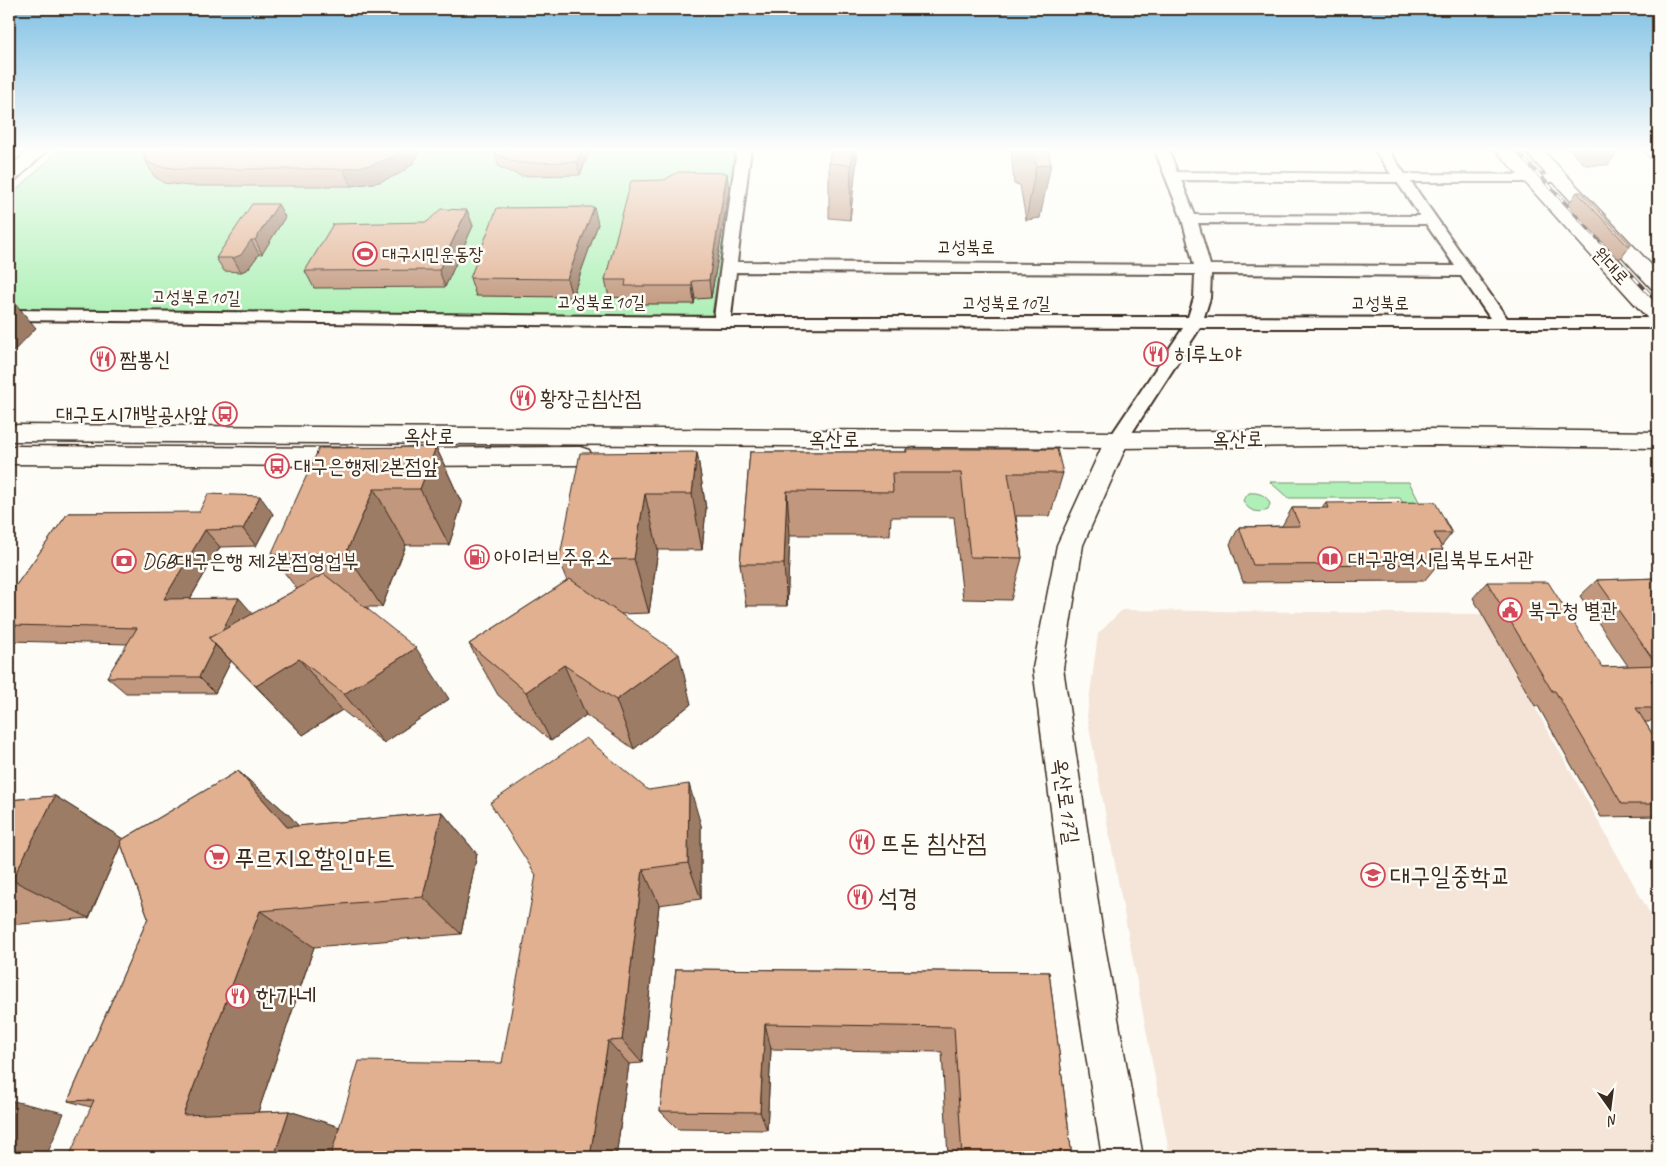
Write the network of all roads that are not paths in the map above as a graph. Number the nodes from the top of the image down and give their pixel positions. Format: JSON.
{"nodes":[{"id":1,"x":737,"y":202,"type":"edge"},
{"id":2,"x":1183,"y":202,"type":"edge"},
{"id":3,"x":1419,"y":202,"type":"edge"},
{"id":4,"x":1552,"y":202,"type":"edge"},
{"id":5,"x":1583,"y":202,"type":"edge"},
{"id":6,"x":1189,"y":219,"type":"junction"},
{"id":7,"x":1431,"y":220,"type":"junction"},
{"id":8,"x":729,"y":266,"type":"junction"},
{"id":9,"x":1203,"y":268,"type":"junction"},
{"id":10,"x":1466,"y":270,"type":"junction"},
{"id":11,"x":1658,"y":284,"type":"edge"},
{"id":12,"x":9,"y":315,"type":"edge"},
{"id":13,"x":1658,"y":317,"type":"edge"},
{"id":14,"x":722,"y":322,"type":"junction"},
{"id":15,"x":1502,"y":323,"type":"junction"},
{"id":16,"x":1658,"y":323,"type":"edge"},
{"id":17,"x":1194,"y":324,"type":"junction"},
{"id":18,"x":9,"y":433,"type":"edge"},
{"id":19,"x":1658,"y":440,"type":"edge"},
{"id":20,"x":1114,"y":447,"type":"junction"},
{"id":21,"x":9,"y":455,"type":"edge"},
{"id":22,"x":1658,"y":456,"type":"edge"},
{"id":23,"x":1123,"y":1157,"type":"edge"}],
"edges":[{"from":1,"to":8,"type":"street"},
{"from":2,"to":6,"type":"street"},
{"from":3,"to":7,"type":"street"},
{"from":4,"to":13,"type":"main road","name":"원대로"},
{"from":5,"to":11,"type":"main road","name":"원대로"},
{"from":6,"to":7,"type":"street"},
{"from":6,"to":9,"type":"street"},
{"from":7,"to":10,"type":"street"},
{"from":8,"to":9,"type":"street","name":"고성북로"},
{"from":8,"to":14,"type":"street"},
{"from":9,"to":10,"type":"street","name":"고성북로"},
{"from":9,"to":17,"type":"street"},
{"from":10,"to":15,"type":"street"},
{"from":12,"to":14,"type":"street","name":"고성북로10길"},
{"from":14,"to":17,"type":"street","name":"고성북로10길"},
{"from":15,"to":16,"type":"street","name":"고성북로"},
{"from":15,"to":17,"type":"street","name":"고성북로"},
{"from":17,"to":20,"type":"street"},
{"from":18,"to":20,"type":"main road","name":"옥산로"},
{"from":19,"to":20,"type":"main road","name":"옥산로"},
{"from":20,"to":21,"type":"main road","name":"옥산로"},
{"from":20,"to":22,"type":"main road","name":"옥산로"},
{"from":20,"to":23,"type":"main road","name":"옥산로17길"}]}
